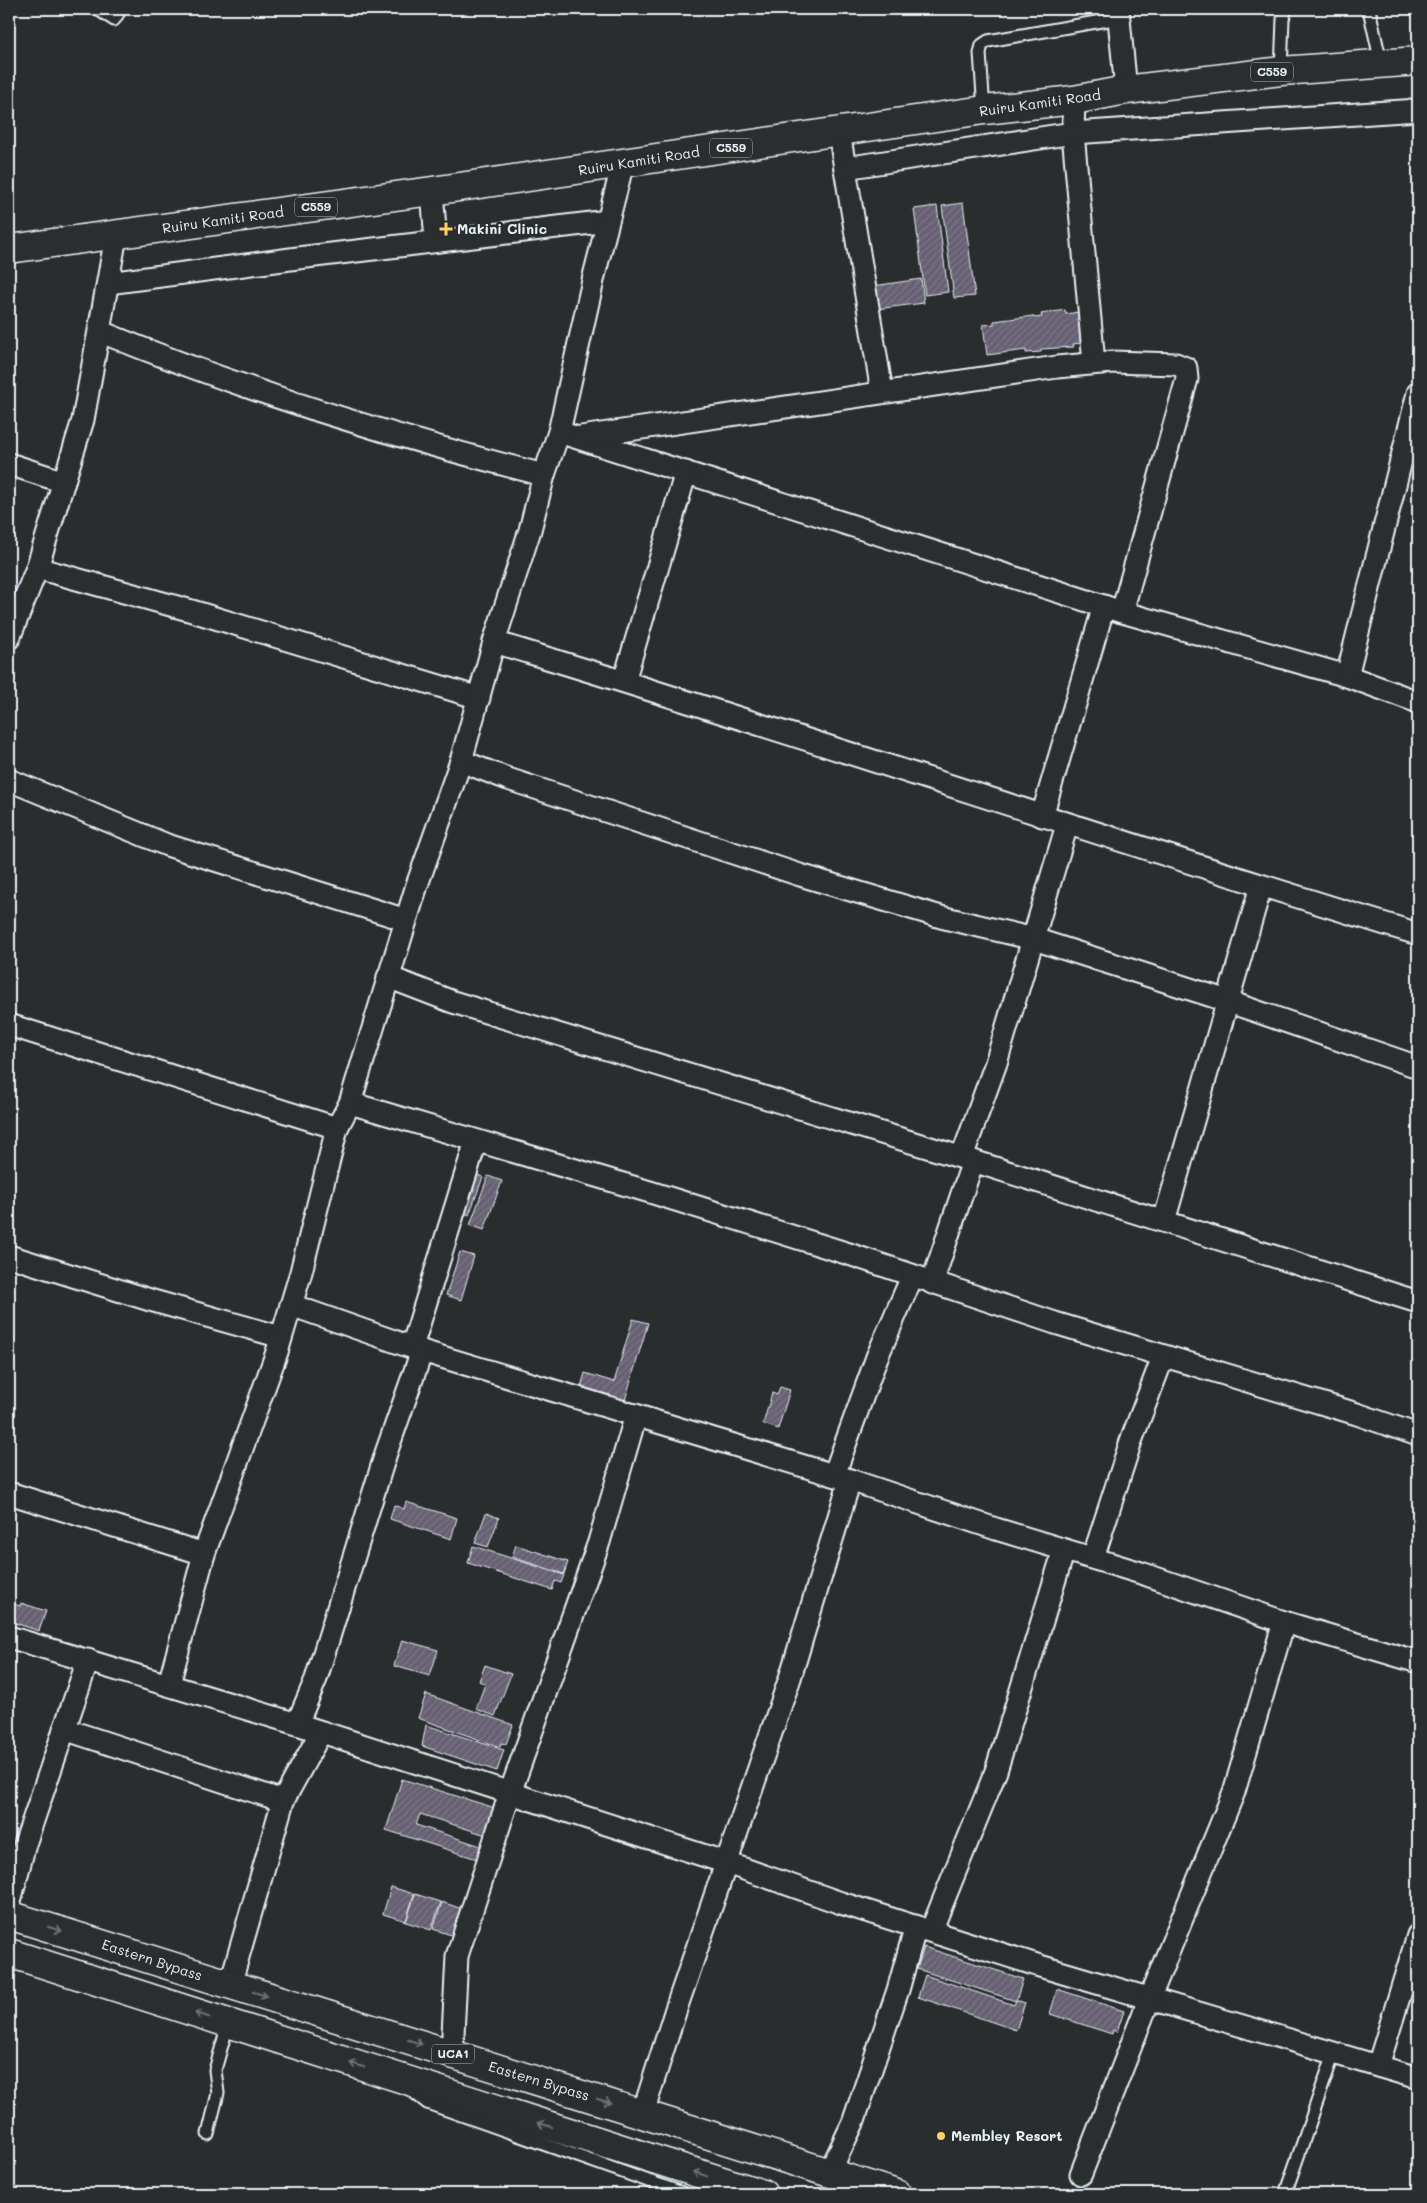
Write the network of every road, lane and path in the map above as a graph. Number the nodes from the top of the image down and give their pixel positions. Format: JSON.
{"nodes":[{"id":1,"x":97,"y":9,"type":"edge"},
{"id":2,"x":121,"y":9,"type":"edge"},
{"id":3,"x":1286,"y":9,"type":"edge"},
{"id":4,"x":1369,"y":9,"type":"edge"},
{"id":5,"x":1118,"y":14,"type":"edge"},
{"id":6,"x":1418,"y":61,"type":"edge"},
{"id":7,"x":1381,"y":64,"type":"junction"},
{"id":8,"x":1281,"y":71,"type":"junction"},
{"id":9,"x":1126,"y":90,"type":"junction"},
{"id":10,"x":1074,"y":100,"type":"junction"},
{"id":11,"x":984,"y":110,"type":"junction"},
{"id":12,"x":1418,"y":110,"type":"edge"},
{"id":13,"x":839,"y":132,"type":"junction"},
{"id":14,"x":1073,"y":133,"type":"junction"},
{"id":15,"x":623,"y":163,"type":"junction"},
{"id":16,"x":845,"y":168,"type":"junction"},
{"id":17,"x":432,"y":191,"type":"junction"},
{"id":18,"x":608,"y":221,"type":"junction"},
{"id":19,"x":116,"y":236,"type":"junction"},
{"id":20,"x":436,"y":241,"type":"junction"},
{"id":21,"x":9,"y":249,"type":"edge"},
{"id":22,"x":108,"y":283,"type":"junction"},
{"id":23,"x":100,"y":332,"type":"junction"},
{"id":24,"x":1094,"y":364,"type":"junction"},
{"id":25,"x":882,"y":392,"type":"junction"},
{"id":26,"x":1418,"y":393,"type":"edge"},
{"id":27,"x":568,"y":435,"type":"junction"},
{"id":28,"x":9,"y":464,"type":"edge"},
{"id":29,"x":686,"y":472,"type":"junction"},
{"id":30,"x":544,"y":475,"type":"junction"},
{"id":31,"x":64,"y":482,"type":"junction"},
{"id":32,"x":37,"y":568,"type":"junction"},
{"id":33,"x":1113,"y":609,"type":"junction"},
{"id":34,"x":9,"y":638,"type":"edge"},
{"id":35,"x":494,"y":642,"type":"junction"},
{"id":36,"x":1347,"y":676,"type":"junction"},
{"id":37,"x":624,"y":681,"type":"junction"},
{"id":38,"x":478,"y":698,"type":"junction"},
{"id":39,"x":1418,"y":702,"type":"edge"},
{"id":40,"x":461,"y":761,"type":"junction"},
{"id":41,"x":9,"y":780,"type":"edge"},
{"id":42,"x":1042,"y":816,"type":"junction"},
{"id":43,"x":1067,"y":825,"type":"junction"},
{"id":44,"x":1261,"y":886,"type":"junction"},
{"id":45,"x":406,"y":920,"type":"junction"},
{"id":46,"x":1418,"y":934,"type":"edge"},
{"id":47,"x":1034,"y":939,"type":"junction"},
{"id":48,"x":388,"y":977,"type":"junction"},
{"id":49,"x":1228,"y":1002,"type":"junction"},
{"id":50,"x":9,"y":1025,"type":"edge"},
{"id":51,"x":1418,"y":1067,"type":"edge"},
{"id":52,"x":350,"y":1103,"type":"junction"},
{"id":53,"x":337,"y":1128,"type":"junction"},
{"id":54,"x":476,"y":1141,"type":"junction"},
{"id":55,"x":967,"y":1159,"type":"junction"},
{"id":56,"x":1164,"y":1221,"type":"junction"},
{"id":57,"x":9,"y":1256,"type":"edge"},
{"id":58,"x":912,"y":1277,"type":"junction"},
{"id":59,"x":932,"y":1283,"type":"junction"},
{"id":60,"x":1418,"y":1302,"type":"edge"},
{"id":61,"x":291,"y":1305,"type":"junction"},
{"id":62,"x":281,"y":1336,"type":"junction"},
{"id":63,"x":417,"y":1349,"type":"junction"},
{"id":64,"x":1163,"y":1357,"type":"junction"},
{"id":65,"x":636,"y":1415,"type":"junction"},
{"id":66,"x":1418,"y":1435,"type":"edge"},
{"id":67,"x":842,"y":1478,"type":"junction"},
{"id":68,"x":9,"y":1493,"type":"edge"},
{"id":69,"x":1064,"y":1550,"type":"junction"},
{"id":70,"x":204,"y":1554,"type":"junction"},
{"id":71,"x":1093,"y":1558,"type":"junction"},
{"id":72,"x":1284,"y":1622,"type":"junction"},
{"id":73,"x":9,"y":1637,"type":"edge"},
{"id":74,"x":88,"y":1660,"type":"junction"},
{"id":75,"x":1418,"y":1662,"type":"edge"},
{"id":76,"x":169,"y":1684,"type":"junction"},
{"id":77,"x":297,"y":1724,"type":"junction"},
{"id":78,"x":64,"y":1729,"type":"junction"},
{"id":79,"x":321,"y":1732,"type":"junction"},
{"id":80,"x":510,"y":1793,"type":"junction"},
{"id":81,"x":283,"y":1801,"type":"junction"},
{"id":82,"x":17,"y":1841,"type":"edge"},
{"id":83,"x":727,"y":1863,"type":"junction"},
{"id":84,"x":9,"y":1905,"type":"edge"},
{"id":85,"x":9,"y":1914,"type":"edge"},
{"id":86,"x":923,"y":1929,"type":"junction"},
{"id":87,"x":1418,"y":1935,"type":"edge"},
{"id":88,"x":9,"y":1953,"type":"edge"},
{"id":89,"x":230,"y":1985,"type":"junction"},
{"id":90,"x":1150,"y":1997,"type":"junction"},
{"id":91,"x":228,"y":2024,"type":"junction"},
{"id":92,"x":1334,"y":2053,"type":"junction"},
{"id":93,"x":452,"y":2054,"type":"junction"},
{"id":94,"x":1378,"y":2066,"type":"junction"},
{"id":95,"x":397,"y":2078,"type":"junction"},
{"id":96,"x":1418,"y":2078,"type":"edge"},
{"id":97,"x":643,"y":2113,"type":"junction"},
{"id":98,"x":208,"y":2134,"type":"dead end"},
{"id":99,"x":829,"y":2173,"type":"junction"},
{"id":100,"x":1081,"y":2174,"type":"dead end"},
{"id":101,"x":685,"y":2194,"type":"edge"},
{"id":102,"x":763,"y":2194,"type":"edge"},
{"id":103,"x":896,"y":2194,"type":"edge"},
{"id":104,"x":1285,"y":2194,"type":"edge"}],
"edges":[{"from":1,"to":2,"type":"lane"},
{"from":3,"to":8,"type":"lane"},
{"from":4,"to":7,"type":"lane"},
{"from":5,"to":9,"type":"street"},
{"from":5,"to":11,"type":"lane"},
{"from":6,"to":7,"type":"main road","name":"Ruiru Kamiti Road","number":"C559"},
{"from":7,"to":8,"type":"main road","name":"Ruiru Kamiti Road","number":"C559"},
{"from":8,"to":9,"type":"main road","name":"Ruiru Kamiti Road","number":"C559"},
{"from":9,"to":10,"type":"main road","name":"Ruiru Kamiti Road","number":"C559"},
{"from":10,"to":11,"type":"main road","name":"Ruiru Kamiti Road","number":"C559"},
{"from":10,"to":14,"type":"street"},
{"from":11,"to":13,"type":"main road","name":"Ruiru Kamiti Road","number":"C559"},
{"from":12,"to":14,"type":"street"},
{"from":13,"to":15,"type":"main road","name":"Ruiru Kamiti Road","number":"C559"},
{"from":13,"to":16,"type":"street"},
{"from":14,"to":16,"type":"street"},
{"from":14,"to":24,"type":"street"},
{"from":15,"to":17,"type":"main road","name":"Ruiru Kamiti Road","number":"C559"},
{"from":15,"to":18,"type":"street"},
{"from":16,"to":25,"type":"street"},
{"from":17,"to":19,"type":"main road","name":"Ruiru Kamiti Road","number":"C559"},
{"from":17,"to":20,"type":"street"},
{"from":18,"to":20,"type":"street"},
{"from":18,"to":27,"type":"street"},
{"from":19,"to":21,"type":"main road","name":"Ruiru Kamiti Road","number":"C559"},
{"from":19,"to":22,"type":"street"},
{"from":20,"to":22,"type":"street"},
{"from":22,"to":23,"type":"street"},
{"from":23,"to":30,"type":"street"},
{"from":23,"to":31,"type":"street"},
{"from":24,"to":25,"type":"street"},
{"from":24,"to":33,"type":"street"},
{"from":25,"to":27,"type":"street"},
{"from":26,"to":36,"type":"street"},
{"from":27,"to":29,"type":"street"},
{"from":27,"to":30,"type":"street"},
{"from":28,"to":31,"type":"street"},
{"from":29,"to":33,"type":"street"},
{"from":29,"to":37,"type":"street"},
{"from":30,"to":35,"type":"street"},
{"from":31,"to":32,"type":"street"},
{"from":32,"to":34,"type":"street"},
{"from":32,"to":38,"type":"street"},
{"from":33,"to":36,"type":"street"},
{"from":33,"to":42,"type":"street"},
{"from":35,"to":37,"type":"street"},
{"from":35,"to":38,"type":"street"},
{"from":36,"to":39,"type":"street"},
{"from":37,"to":42,"type":"street"},
{"from":38,"to":40,"type":"street"},
{"from":40,"to":45,"type":"street"},
{"from":40,"to":47,"type":"street"},
{"from":41,"to":45,"type":"street"},
{"from":42,"to":43,"type":"street"},
{"from":43,"to":44,"type":"street"},
{"from":43,"to":47,"type":"street"},
{"from":44,"to":46,"type":"street"},
{"from":44,"to":49,"type":"street"},
{"from":45,"to":48,"type":"street"},
{"from":47,"to":49,"type":"street"},
{"from":47,"to":55,"type":"street"},
{"from":48,"to":52,"type":"street"},
{"from":48,"to":55,"type":"street"},
{"from":49,"to":51,"type":"street"},
{"from":49,"to":56,"type":"street"},
{"from":50,"to":53,"type":"street"},
{"from":52,"to":53,"type":"street"},
{"from":52,"to":54,"type":"street"},
{"from":53,"to":61,"type":"street"},
{"from":54,"to":58,"type":"street"},
{"from":54,"to":63,"type":"street"},
{"from":55,"to":56,"type":"street"},
{"from":55,"to":59,"type":"street"},
{"from":56,"to":60,"type":"street"},
{"from":57,"to":62,"type":"street"},
{"from":58,"to":59,"type":"street"},
{"from":58,"to":67,"type":"street"},
{"from":59,"to":64,"type":"street"},
{"from":61,"to":62,"type":"street"},
{"from":61,"to":63,"type":"street"},
{"from":62,"to":70,"type":"street"},
{"from":63,"to":65,"type":"street"},
{"from":63,"to":77,"type":"street"},
{"from":64,"to":66,"type":"street"},
{"from":64,"to":71,"type":"street"},
{"from":65,"to":67,"type":"street"},
{"from":65,"to":80,"type":"street"},
{"from":67,"to":69,"type":"street"},
{"from":67,"to":83,"type":"street"},
{"from":68,"to":70,"type":"street"},
{"from":69,"to":71,"type":"street"},
{"from":69,"to":86,"type":"street"},
{"from":70,"to":76,"type":"street"},
{"from":71,"to":72,"type":"street"},
{"from":72,"to":75,"type":"street"},
{"from":72,"to":90,"type":"street"},
{"from":73,"to":74,"type":"street"},
{"from":74,"to":76,"type":"street"},
{"from":74,"to":78,"type":"street"},
{"from":76,"to":77,"type":"street"},
{"from":77,"to":79,"type":"street"},
{"from":78,"to":81,"type":"street"},
{"from":78,"to":82,"type":"street"},
{"from":79,"to":80,"type":"street"},
{"from":79,"to":81,"type":"street"},
{"from":80,"to":83,"type":"street"},
{"from":80,"to":93,"type":"street"},
{"from":81,"to":89,"type":"street"},
{"from":82,"to":84,"type":"street"},
{"from":83,"to":86,"type":"street"},
{"from":83,"to":97,"type":"street"},
{"from":85,"to":89,"type":"main road","name":"Eastern Bypass","number":"UCA1","one_way":true},
{"from":86,"to":90,"type":"street"},
{"from":86,"to":99,"type":"street"},
{"from":87,"to":94,"type":"street"},
{"from":91,"to":88,"type":"main road","one_way":true},
{"from":89,"to":93,"type":"main road","name":"Eastern Bypass","number":"UCA1","one_way":true},
{"from":90,"to":92,"type":"street"},
{"from":90,"to":100,"type":"street"},
{"from":95,"to":91,"type":"main road","one_way":true},
{"from":91,"to":98,"type":"lane"},
{"from":92,"to":94,"type":"street"},
{"from":92,"to":104,"type":"lane"},
{"from":93,"to":97,"type":"main road","name":"Eastern Bypass","number":"UCA1","one_way":true},
{"from":94,"to":96,"type":"street"},
{"from":95,"to":101,"type":"lane"},
{"from":102,"to":95,"type":"main road","one_way":true},
{"from":97,"to":99,"type":"main road","name":"Eastern Bypass","number":"UCA1"},
{"from":99,"to":103,"type":"main road","name":"Eastern Bypass","number":"UCA1"}]}
